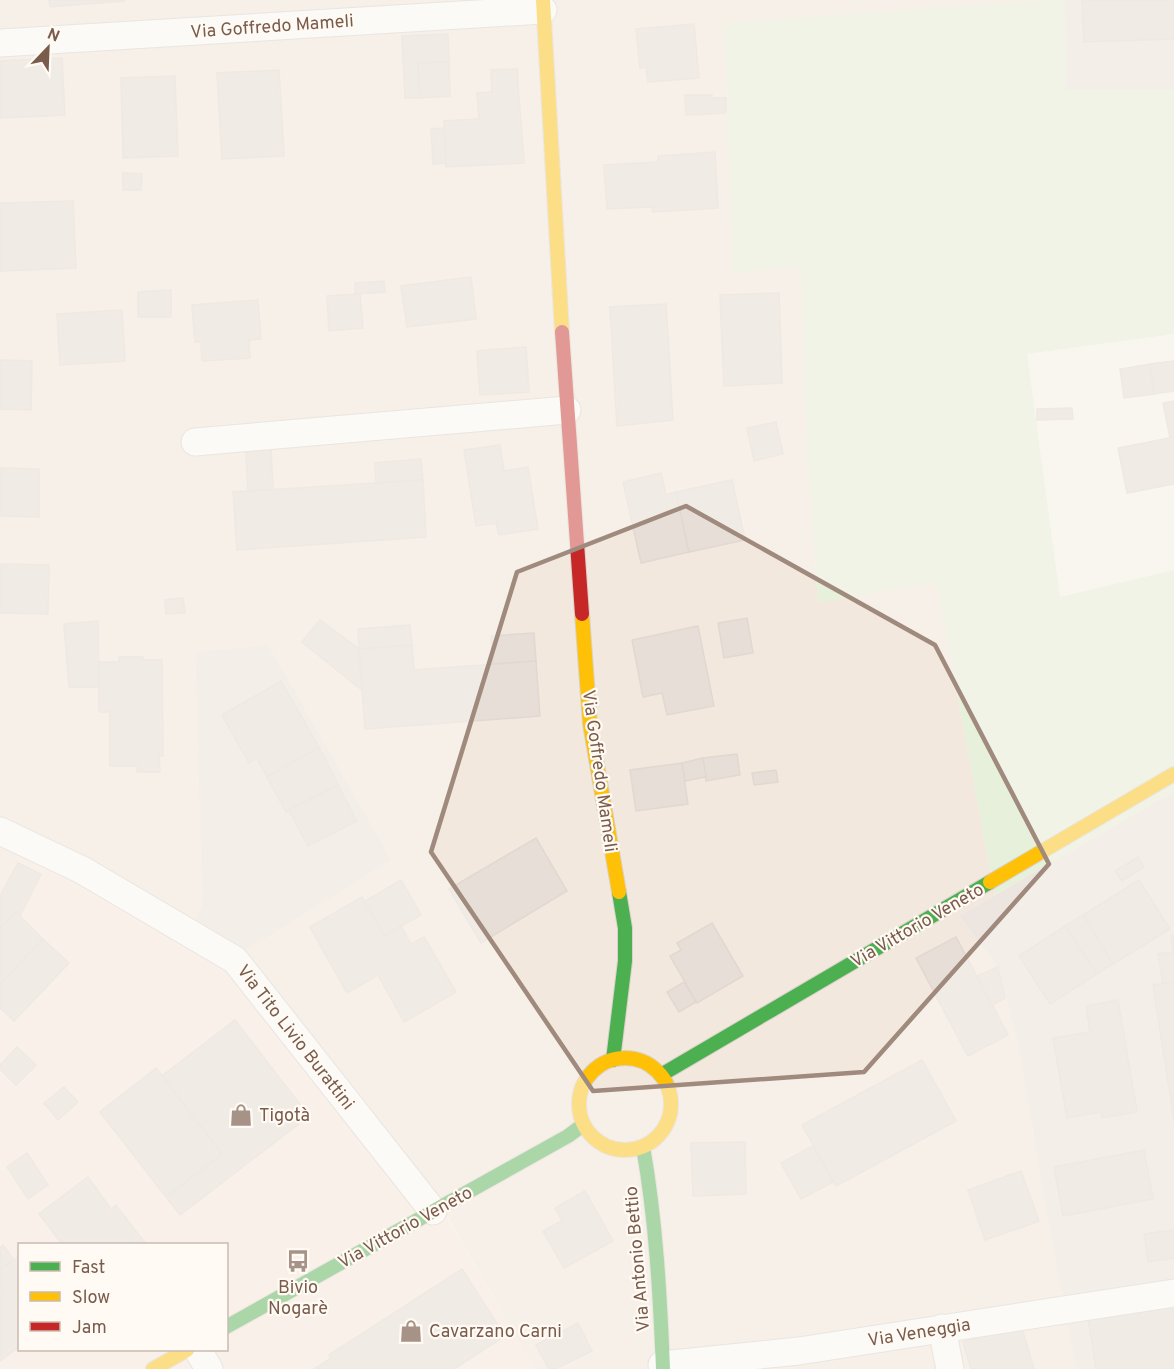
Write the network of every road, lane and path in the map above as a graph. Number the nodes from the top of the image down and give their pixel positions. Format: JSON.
{"nodes":[{"id":1,"x":543,"y":5,"type":"edge"},
{"id":2,"x":0,"y":43,"type":"edge"},
{"id":3,"x":567,"y":410,"type":"junction"},
{"id":4,"x":195,"y":442,"type":"dead end"},
{"id":5,"x":1174,"y":774,"type":"edge"},
{"id":6,"x":0,"y":831,"type":"edge"},
{"id":7,"x":613,"y":1059,"type":"junction"},
{"id":8,"x":661,"y":1076,"type":"junction"},
{"id":9,"x":583,"y":1125,"type":"junction"},
{"id":10,"x":642,"y":1147,"type":"junction"},
{"id":11,"x":433,"y":1210,"type":"junction"},
{"id":12,"x":1174,"y":1293,"type":"edge"},
{"id":13,"x":228,"y":1326,"type":"edge"},
{"id":14,"x":942,"y":1328,"type":"junction"},
{"id":15,"x":185,"y":1351,"type":"edge"},
{"id":16,"x":199,"y":1351,"type":"edge"},
{"id":17,"x":663,"y":1367,"type":"edge"},
{"id":18,"x":153,"y":1369,"type":"edge"},
{"id":19,"x":209,"y":1369,"type":"edge"},
{"id":20,"x":950,"y":1369,"type":"edge"}],
"edges":[{"from":1,"to":2,"type":"street","name":"Via Goffredo Mameli"},
{"from":1,"to":3,"type":"main road","name":"Via Goffredo Mameli"},
{"from":3,"to":4,"type":"street"},
{"from":3,"to":7,"type":"main road","name":"Via Goffredo Mameli"},
{"from":5,"to":8,"type":"main road","name":"Via Vittorio Veneto"},
{"from":6,"to":11,"type":"street","name":"Via Tito Livio Burattini"},
{"from":7,"to":8,"type":"main road"},
{"from":7,"to":9,"type":"main road"},
{"from":8,"to":10,"type":"main road"},
{"from":9,"to":10,"type":"main road"},
{"from":9,"to":11,"type":"main road","name":"Via Vittorio Veneto"},
{"from":10,"to":17,"type":"main road","name":"Via Antonio Bettio"},
{"from":11,"to":13,"type":"main road","name":"Via Vittorio Veneto"},
{"from":12,"to":14,"type":"street","name":"Via Veneggia"},
{"from":14,"to":17,"type":"street","name":"Via Veneggia"},
{"from":14,"to":20,"type":"street"},
{"from":15,"to":18,"type":"main road"},
{"from":16,"to":19,"type":"street"}]}
